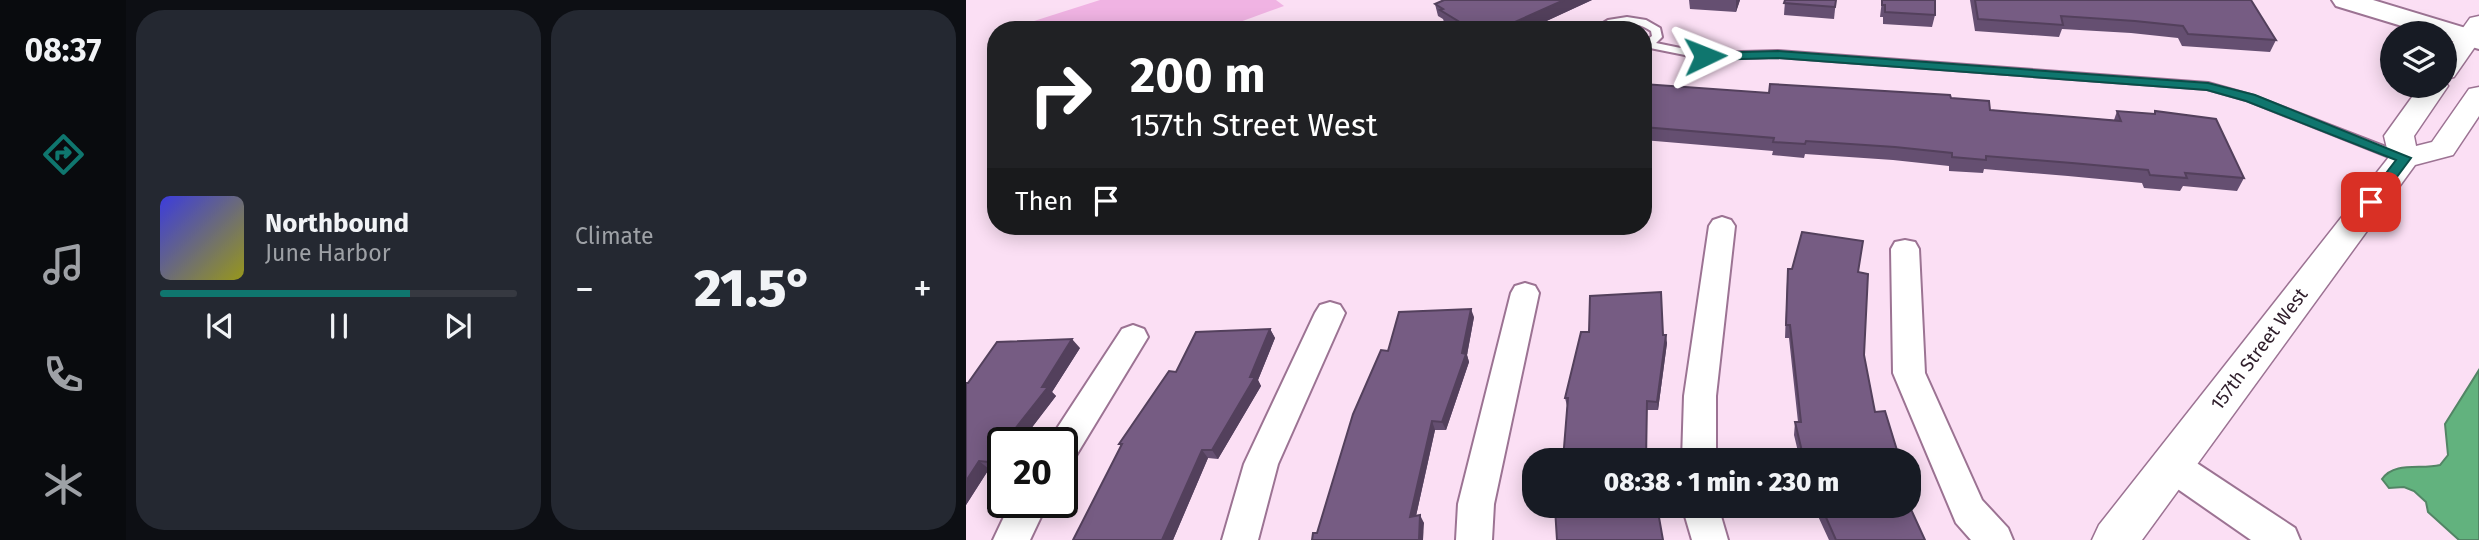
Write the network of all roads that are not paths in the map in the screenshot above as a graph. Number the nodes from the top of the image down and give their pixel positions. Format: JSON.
{"nodes":[{"id":1,"x":2345,"y":0,"type":"edge"},
{"id":2,"x":2423,"y":0,"type":"edge"},
{"id":3,"x":1616,"y":21,"type":"edge"},
{"id":4,"x":1638,"y":21,"type":"edge"},
{"id":5,"x":1652,"y":28,"type":"edge"},
{"id":6,"x":2476,"y":30,"type":"edge"},
{"id":7,"x":1652,"y":42,"type":"edge"},
{"id":8,"x":1652,"y":48,"type":"edge"},
{"id":9,"x":2457,"y":55,"type":"edge"},
{"id":10,"x":2479,"y":95,"type":"edge"},
{"id":11,"x":2426,"y":98,"type":"edge"},
{"id":12,"x":2404,"y":158,"type":"junction"},
{"id":13,"x":1722,"y":226,"type":"dead end"},
{"id":14,"x":1905,"y":248,"type":"dead end"},
{"id":15,"x":1525,"y":293,"type":"dead end"},
{"id":16,"x":1330,"y":313,"type":"dead end"},
{"id":17,"x":1133,"y":337,"type":"dead end"},
{"id":18,"x":1076,"y":427,"type":"edge"},
{"id":19,"x":1699,"y":448,"type":"edge"},
{"id":20,"x":2171,"y":465,"type":"junction"},
{"id":21,"x":1022,"y":518,"type":"edge"},
{"id":22,"x":1704,"y":518,"type":"edge"},
{"id":23,"x":1011,"y":540,"type":"edge"},
{"id":24,"x":1240,"y":540,"type":"edge"},
{"id":25,"x":1474,"y":540,"type":"edge"},
{"id":26,"x":1710,"y":540,"type":"edge"},
{"id":27,"x":1995,"y":540,"type":"edge"},
{"id":28,"x":2115,"y":540,"type":"edge"},
{"id":29,"x":2282,"y":540,"type":"edge"}],
"edges":[{"from":1,"to":6,"type":"main road"},
{"from":2,"to":6,"type":"main road"},
{"from":3,"to":4,"type":"lane"},
{"from":5,"to":7,"type":"lane"},
{"from":6,"to":9,"type":"street"},
{"from":8,"to":12,"type":"lane"},
{"from":10,"to":12,"type":"street"},
{"from":11,"to":12,"type":"street"},
{"from":12,"to":20,"type":"street","name":"157th Street West"},
{"from":13,"to":19,"type":"street"},
{"from":14,"to":27,"type":"street"},
{"from":15,"to":25,"type":"street"},
{"from":16,"to":24,"type":"street"},
{"from":17,"to":18,"type":"street"},
{"from":20,"to":28,"type":"street","name":"157th Street West"},
{"from":20,"to":29,"type":"street"},
{"from":21,"to":23,"type":"street"},
{"from":22,"to":26,"type":"street"}]}
